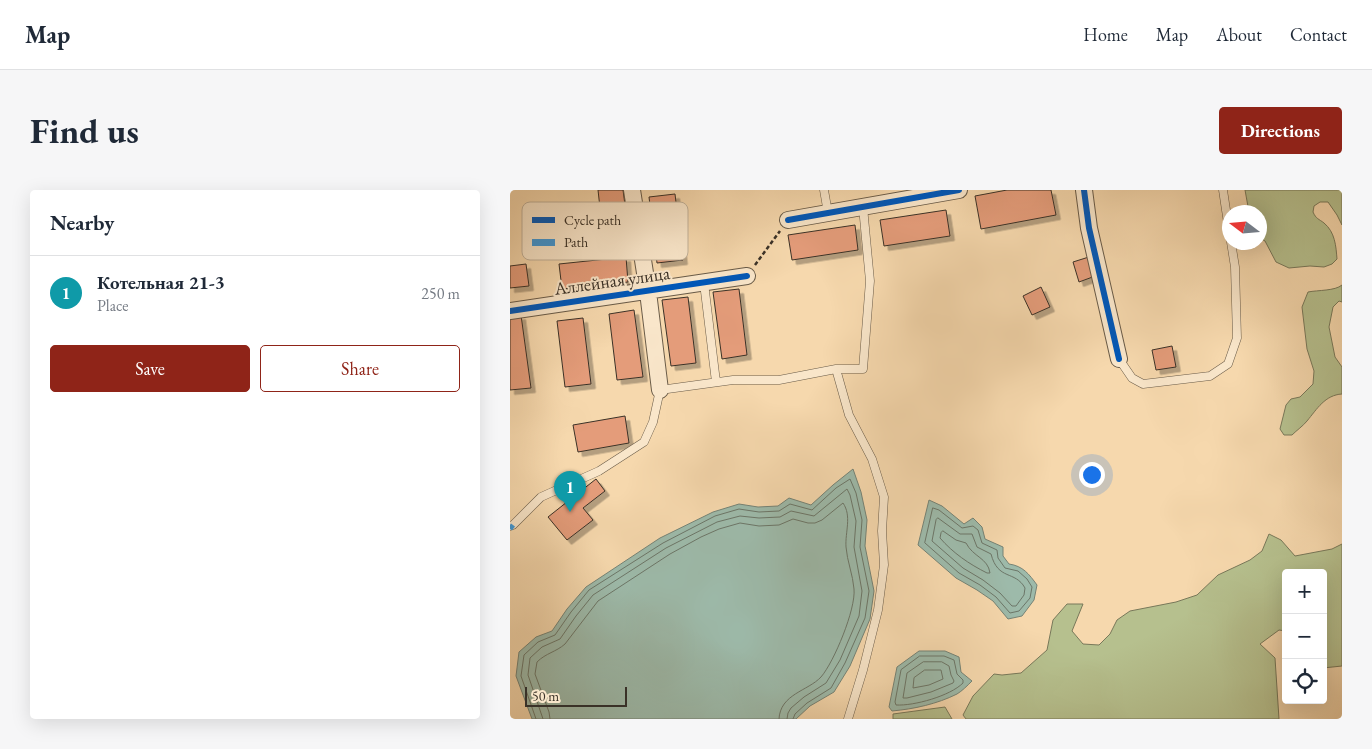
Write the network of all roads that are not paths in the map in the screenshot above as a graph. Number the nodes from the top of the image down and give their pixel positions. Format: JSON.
{"nodes":[{"id":1,"x":824,"y":190,"type":"edge"},
{"id":2,"x":959,"y":190,"type":"edge"},
{"id":3,"x":1084,"y":190,"type":"edge"},
{"id":4,"x":1224,"y":190,"type":"edge"},
{"id":5,"x":1226,"y":205,"type":"edge"},
{"id":6,"x":862,"y":207,"type":"junction"},
{"id":7,"x":828,"y":213,"type":"junction"},
{"id":8,"x":788,"y":220,"type":"road end"},
{"id":9,"x":1232,"y":250,"type":"edge"},
{"id":10,"x":643,"y":260,"type":"edge"},
{"id":11,"x":747,"y":276,"type":"road end"},
{"id":12,"x":704,"y":283,"type":"junction"},
{"id":13,"x":648,"y":292,"type":"junction"},
{"id":14,"x":510,"y":311,"type":"edge"},
{"id":15,"x":1119,"y":359,"type":"joint"},
{"id":16,"x":836,"y":369,"type":"junction"},
{"id":17,"x":716,"y":382,"type":"junction"},
{"id":18,"x":660,"y":390,"type":"junction"},
{"id":19,"x":510,"y":526,"type":"edge"},
{"id":20,"x":848,"y":719,"type":"edge"}],
"edges":[{"from":1,"to":7,"type":"lane"},
{"from":2,"to":6,"type":"street"},
{"from":3,"to":15,"type":"street"},
{"from":4,"to":5,"type":"lane"},
{"from":6,"to":7,"type":"street"},
{"from":6,"to":16,"type":"lane"},
{"from":7,"to":8,"type":"street"},
{"from":9,"to":15,"type":"lane"},
{"from":10,"to":13,"type":"street"},
{"from":11,"to":12,"type":"street","name":"Аллейная улица"},
{"from":12,"to":13,"type":"street","name":"Аллейная улица"},
{"from":12,"to":17,"type":"lane"},
{"from":13,"to":14,"type":"street","name":"Аллейная улица"},
{"from":13,"to":18,"type":"street"},
{"from":16,"to":17,"type":"lane"},
{"from":16,"to":20,"type":"lane"},
{"from":17,"to":18,"type":"lane"},
{"from":18,"to":19,"type":"lane"}]}
